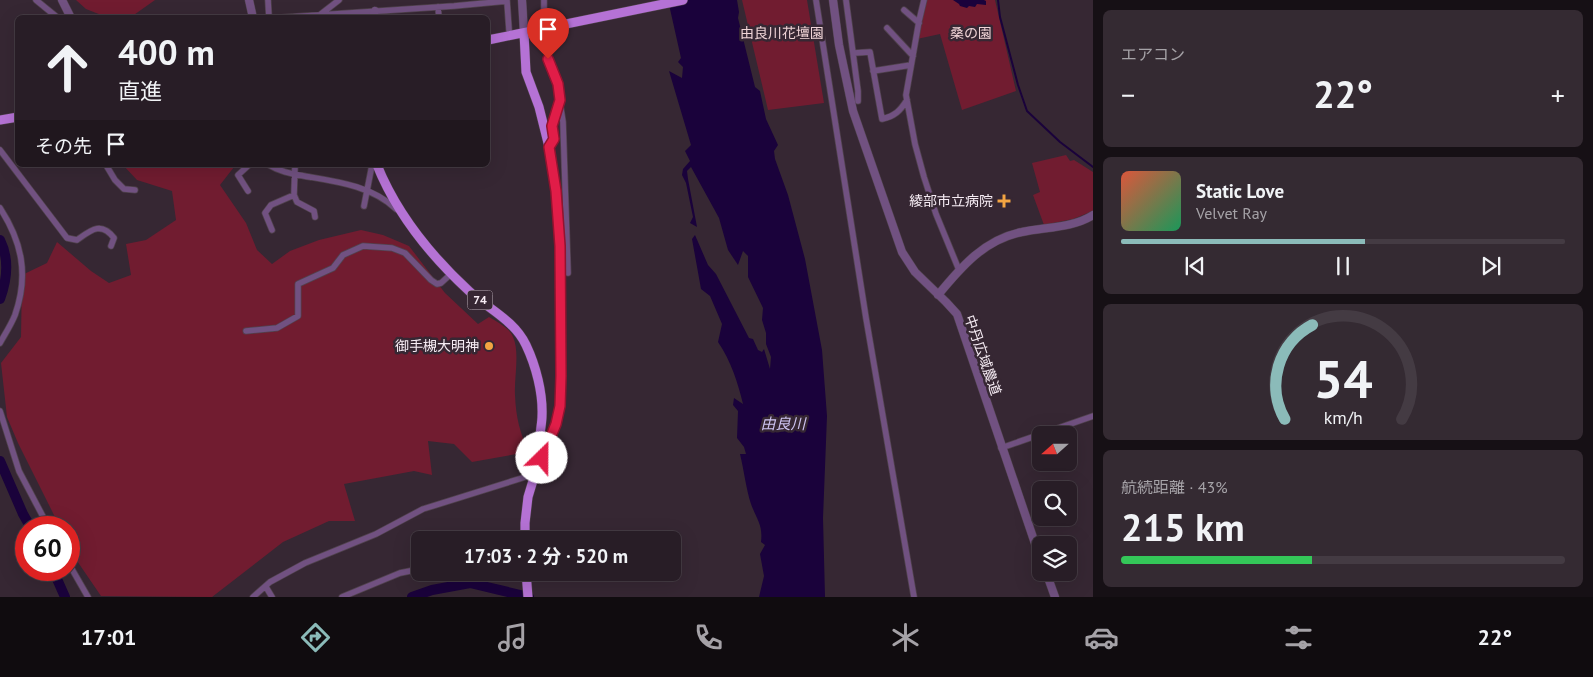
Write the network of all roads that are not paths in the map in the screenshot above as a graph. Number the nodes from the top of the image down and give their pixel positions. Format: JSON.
{"nodes":[{"id":1,"x":36,"y":0,"type":"edge"},
{"id":2,"x":62,"y":0,"type":"edge"},
{"id":3,"x":250,"y":0,"type":"edge"},
{"id":4,"x":268,"y":0,"type":"edge"},
{"id":5,"x":399,"y":0,"type":"edge"},
{"id":6,"x":522,"y":0,"type":"edge"},
{"id":7,"x":544,"y":0,"type":"edge"},
{"id":8,"x":683,"y":0,"type":"edge"},
{"id":9,"x":816,"y":0,"type":"edge"},
{"id":10,"x":832,"y":0,"type":"edge"},
{"id":11,"x":846,"y":0,"type":"edge"},
{"id":12,"x":924,"y":0,"type":"edge"},
{"id":13,"x":337,"y":1,"type":"edge"},
{"id":14,"x":438,"y":7,"type":"junction"},
{"id":15,"x":399,"y":9,"type":"junction"},
{"id":16,"x":904,"y":10,"type":"dead end"},
{"id":17,"x":374,"y":14,"type":"edge"},
{"id":18,"x":54,"y":15,"type":"edge"},
{"id":19,"x":70,"y":15,"type":"edge"},
{"id":20,"x":252,"y":15,"type":"edge"},
{"id":21,"x":270,"y":15,"type":"edge"},
{"id":22,"x":320,"y":15,"type":"joint"},
{"id":23,"x":439,"y":15,"type":"edge"},
{"id":24,"x":544,"y":18,"type":"tunnel mouth"},
{"id":25,"x":918,"y":23,"type":"junction"},
{"id":26,"x":887,"y":28,"type":"dead end"},
{"id":27,"x":508,"y":30,"type":"dead end"},
{"id":28,"x":524,"y":33,"type":"junction"},
{"id":29,"x":546,"y":39,"type":"tunnel mouth"},
{"id":30,"x":490,"y":40,"type":"edge"},
{"id":31,"x":854,"y":54,"type":"junction"},
{"id":32,"x":913,"y":56,"type":"junction"},
{"id":33,"x":911,"y":65,"type":"junction"},
{"id":34,"x":873,"y":71,"type":"junction"},
{"id":35,"x":560,"y":100,"type":"junction"},
{"id":36,"x":907,"y":100,"type":"junction"},
{"id":37,"x":858,"y":101,"type":"dead end"},
{"id":38,"x":15,"y":118,"type":"edge"},
{"id":39,"x":0,"y":120,"type":"edge"},
{"id":40,"x":549,"y":147,"type":"junction"},
{"id":41,"x":0,"y":150,"type":"edge"},
{"id":42,"x":107,"y":167,"type":"edge"},
{"id":43,"x":247,"y":167,"type":"edge"},
{"id":44,"x":272,"y":167,"type":"edge"},
{"id":45,"x":295,"y":167,"type":"edge"},
{"id":46,"x":372,"y":167,"type":"edge"},
{"id":47,"x":378,"y":167,"type":"edge"},
{"id":48,"x":295,"y":174,"type":"junction"},
{"id":49,"x":135,"y":190,"type":"dead end"},
{"id":50,"x":367,"y":191,"type":"junction"},
{"id":51,"x":248,"y":192,"type":"dead end"},
{"id":52,"x":294,"y":195,"type":"junction"},
{"id":53,"x":364,"y":206,"type":"dead end"},
{"id":54,"x":0,"y":208,"type":"edge"},
{"id":55,"x":402,"y":213,"type":"junction"},
{"id":56,"x":1093,"y":215,"type":"edge"},
{"id":57,"x":315,"y":218,"type":"dead end"},
{"id":58,"x":272,"y":230,"type":"dead end"},
{"id":59,"x":111,"y":246,"type":"dead end"},
{"id":60,"x":959,"y":270,"type":"junction"},
{"id":61,"x":568,"y":272,"type":"dead end"},
{"id":62,"x":452,"y":273,"type":"junction"},
{"id":63,"x":938,"y":295,"type":"junction"},
{"id":64,"x":246,"y":331,"type":"dead end"},
{"id":65,"x":0,"y":343,"type":"edge"},
{"id":66,"x":0,"y":411,"type":"edge"},
{"id":67,"x":1093,"y":416,"type":"edge"},
{"id":68,"x":548,"y":443,"type":"junction"},
{"id":69,"x":1001,"y":448,"type":"junction"},
{"id":70,"x":535,"y":474,"type":"junction"},
{"id":71,"x":43,"y":516,"type":"edge"},
{"id":72,"x":525,"y":531,"type":"edge"},
{"id":73,"x":1032,"y":536,"type":"edge"},
{"id":74,"x":411,"y":571,"type":"edge"},
{"id":75,"x":79,"y":581,"type":"edge"},
{"id":76,"x":527,"y":581,"type":"edge"},
{"id":77,"x":1049,"y":581,"type":"edge"},
{"id":78,"x":266,"y":586,"type":"junction"},
{"id":79,"x":88,"y":597,"type":"edge"},
{"id":80,"x":253,"y":597,"type":"edge"},
{"id":81,"x":272,"y":597,"type":"edge"},
{"id":82,"x":342,"y":597,"type":"edge"},
{"id":83,"x":528,"y":597,"type":"edge"},
{"id":84,"x":914,"y":597,"type":"edge"},
{"id":85,"x":1055,"y":597,"type":"edge"}],
"edges":[{"from":1,"to":18,"type":"street"},
{"from":2,"to":19,"type":"street"},
{"from":3,"to":20,"type":"street"},
{"from":4,"to":21,"type":"street"},
{"from":5,"to":15,"type":"street"},
{"from":6,"to":28,"type":"street"},
{"from":7,"to":24,"type":"street"},
{"from":8,"to":28,"type":"main road"},
{"from":9,"to":84,"type":"street"},
{"from":10,"to":63,"type":"street","name":"中丹広域農道"},
{"from":11,"to":31,"type":"street"},
{"from":12,"to":25,"type":"street"},
{"from":13,"to":22,"type":"street"},
{"from":14,"to":15,"type":"street"},
{"from":14,"to":23,"type":"street"},
{"from":14,"to":27,"type":"street"},
{"from":15,"to":17,"type":"street"},
{"from":16,"to":25,"type":"street"},
{"from":17,"to":22,"type":"street"},
{"from":25,"to":32,"type":"street"},
{"from":26,"to":32,"type":"street"},
{"from":28,"to":30,"type":"main road"},
{"from":28,"to":40,"type":"main road"},
{"from":29,"to":35,"type":"street"},
{"from":31,"to":34,"type":"street"},
{"from":31,"to":37,"type":"street"},
{"from":32,"to":33,"type":"street"},
{"from":33,"to":34,"type":"street"},
{"from":33,"to":36,"type":"street"},
{"from":34,"to":36,"type":"street"},
{"from":35,"to":40,"type":"street"},
{"from":35,"to":61,"type":"street"},
{"from":36,"to":60,"type":"street"},
{"from":38,"to":39,"type":"main road"},
{"from":40,"to":68,"type":"main road"},
{"from":41,"to":59,"type":"street"},
{"from":42,"to":49,"type":"street"},
{"from":43,"to":51,"type":"street"},
{"from":44,"to":48,"type":"street"},
{"from":45,"to":48,"type":"street"},
{"from":46,"to":50,"type":"street"},
{"from":47,"to":55,"type":"main road","number":"74"},
{"from":48,"to":50,"type":"street"},
{"from":48,"to":52,"type":"street"},
{"from":50,"to":53,"type":"street"},
{"from":50,"to":55,"type":"street"},
{"from":52,"to":57,"type":"street"},
{"from":52,"to":58,"type":"street"},
{"from":54,"to":65,"type":"street"},
{"from":55,"to":62,"type":"main road","number":"74"},
{"from":56,"to":60,"type":"street"},
{"from":60,"to":63,"type":"street"},
{"from":62,"to":64,"type":"street"},
{"from":62,"to":68,"type":"main road","number":"74"},
{"from":63,"to":69,"type":"street","name":"中丹広域農道"},
{"from":66,"to":71,"type":"street"},
{"from":67,"to":69,"type":"street"},
{"from":68,"to":70,"type":"main road"},
{"from":69,"to":73,"type":"street","name":"中丹広域農道"},
{"from":70,"to":72,"type":"main road"},
{"from":70,"to":78,"type":"street"},
{"from":74,"to":82,"type":"street"},
{"from":75,"to":79,"type":"street"},
{"from":76,"to":83,"type":"main road"},
{"from":77,"to":85,"type":"street"},
{"from":78,"to":80,"type":"street"},
{"from":78,"to":81,"type":"street"}]}
